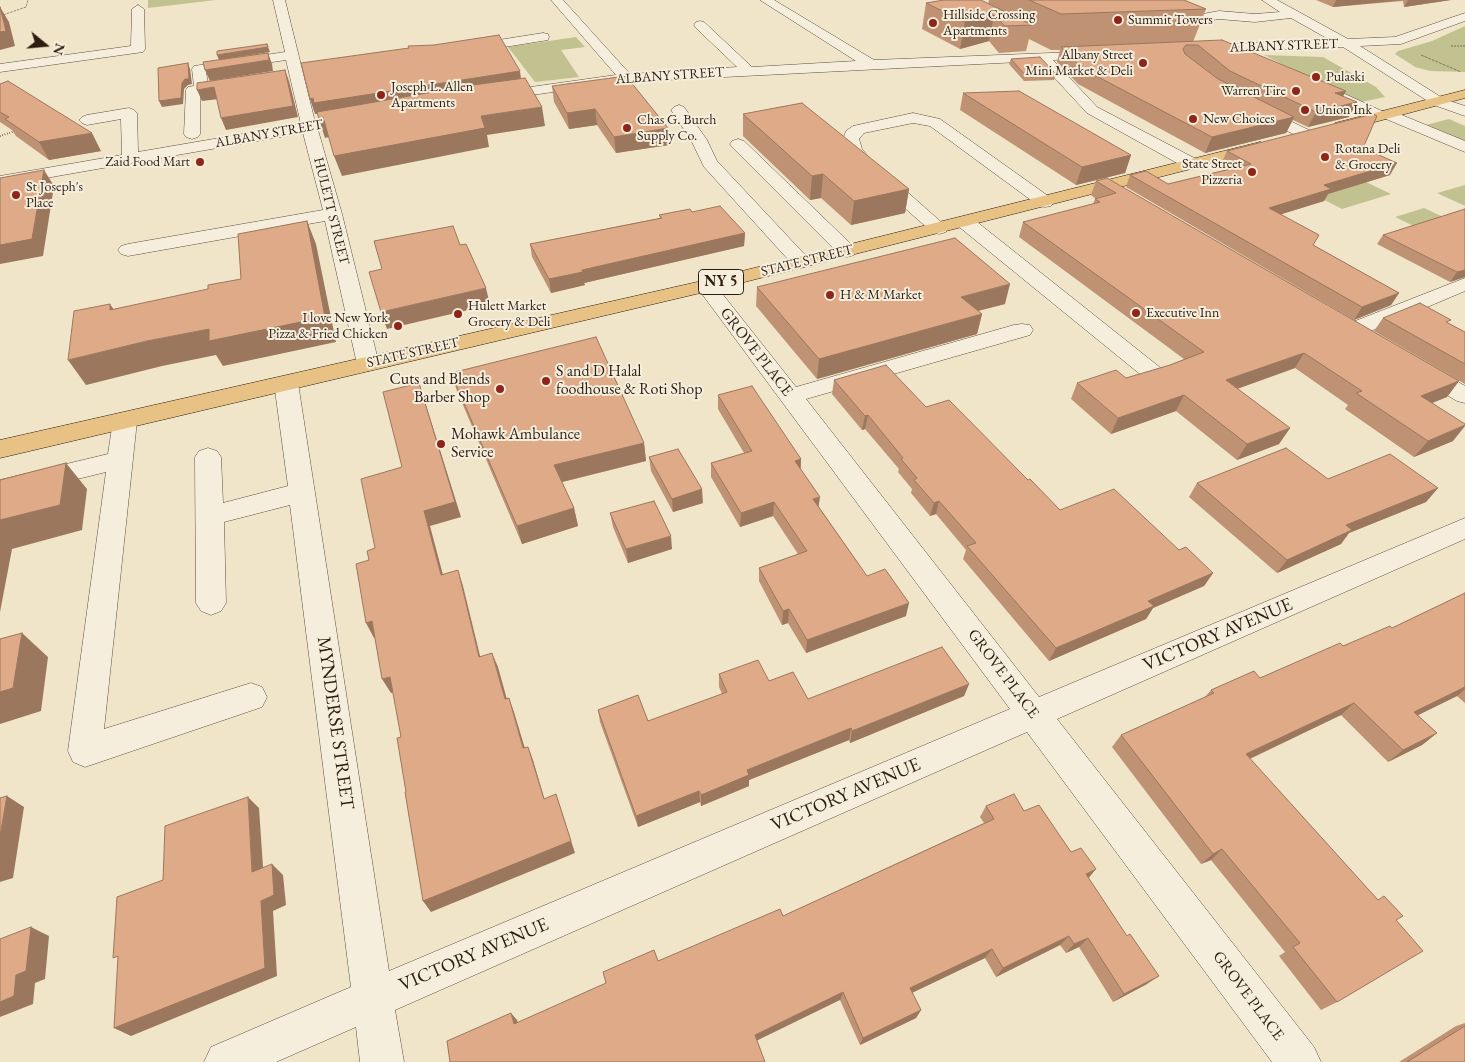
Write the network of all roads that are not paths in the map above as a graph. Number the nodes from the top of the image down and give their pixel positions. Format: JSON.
{"nodes":[{"id":1,"x":279,"y":0,"type":"edge"},
{"id":2,"x":557,"y":0,"type":"edge"},
{"id":3,"x":766,"y":0,"type":"edge"},
{"id":4,"x":1268,"y":0,"type":"edge"},
{"id":5,"x":138,"y":9,"type":"dead end"},
{"id":6,"x":1294,"y":14,"type":"junction"},
{"id":7,"x":1465,"y":17,"type":"edge"},
{"id":8,"x":700,"y":25,"type":"dead end"},
{"id":9,"x":1192,"y":26,"type":"dead end"},
{"id":10,"x":543,"y":37,"type":"dead end"},
{"id":11,"x":1212,"y":38,"type":"edge"},
{"id":12,"x":1022,"y":43,"type":"edge"},
{"id":13,"x":1347,"y":44,"type":"junction"},
{"id":14,"x":1237,"y":48,"type":"junction"},
{"id":15,"x":456,"y":50,"type":"edge"},
{"id":16,"x":1187,"y":50,"type":"edge"},
{"id":17,"x":1108,"y":53,"type":"edge"},
{"id":18,"x":1045,"y":56,"type":"junction"},
{"id":19,"x":1263,"y":61,"type":"edge"},
{"id":20,"x":871,"y":64,"type":"junction"},
{"id":21,"x":0,"y":68,"type":"edge"},
{"id":22,"x":295,"y":68,"type":"junction"},
{"id":23,"x":749,"y":71,"type":"junction"},
{"id":24,"x":626,"y":78,"type":"junction"},
{"id":25,"x":249,"y":81,"type":"edge"},
{"id":26,"x":1311,"y":83,"type":"edge"},
{"id":27,"x":201,"y":88,"type":"junction"},
{"id":28,"x":1465,"y":94,"type":"edge"},
{"id":29,"x":477,"y":98,"type":"edge"},
{"id":30,"x":1439,"y":102,"type":"junction"},
{"id":31,"x":1245,"y":104,"type":"edge"},
{"id":32,"x":679,"y":110,"type":"dead end"},
{"id":33,"x":1465,"y":112,"type":"edge"},
{"id":34,"x":1384,"y":115,"type":"junction"},
{"id":35,"x":374,"y":116,"type":"edge"},
{"id":36,"x":87,"y":120,"type":"dead end"},
{"id":37,"x":309,"y":127,"type":"junction"},
{"id":38,"x":192,"y":134,"type":"dead end"},
{"id":39,"x":1307,"y":135,"type":"junction"},
{"id":40,"x":738,"y":144,"type":"dead end"},
{"id":41,"x":1465,"y":147,"type":"edge"},
{"id":42,"x":130,"y":158,"type":"junction"},
{"id":43,"x":1192,"y":164,"type":"junction"},
{"id":44,"x":3,"y":174,"type":"edge"},
{"id":45,"x":1108,"y":186,"type":"junction"},
{"id":46,"x":1134,"y":201,"type":"edge"},
{"id":47,"x":1045,"y":202,"type":"junction"},
{"id":48,"x":333,"y":214,"type":"junction"},
{"id":49,"x":965,"y":222,"type":"junction"},
{"id":50,"x":939,"y":228,"type":"junction"},
{"id":51,"x":128,"y":250,"type":"dead end"},
{"id":52,"x":847,"y":251,"type":"junction"},
{"id":53,"x":800,"y":262,"type":"junction"},
{"id":54,"x":1465,"y":284,"type":"edge"},
{"id":55,"x":706,"y":286,"type":"junction"},
{"id":56,"x":1022,"y":330,"type":"dead end"},
{"id":57,"x":1377,"y":344,"type":"edge"},
{"id":58,"x":1401,"y":358,"type":"edge"},
{"id":59,"x":368,"y":364,"type":"junction"},
{"id":60,"x":1154,"y":374,"type":"edge"},
{"id":61,"x":286,"y":383,"type":"junction"},
{"id":62,"x":790,"y":396,"type":"junction"},
{"id":63,"x":1465,"y":396,"type":"edge"},
{"id":64,"x":124,"y":421,"type":"junction"},
{"id":65,"x":0,"y":449,"type":"edge"},
{"id":66,"x":208,"y":457,"type":"dead end"},
{"id":67,"x":119,"y":460,"type":"junction"},
{"id":68,"x":0,"y":489,"type":"edge"},
{"id":69,"x":302,"y":492,"type":"junction"},
{"id":70,"x":210,"y":516,"type":"junction"},
{"id":71,"x":1465,"y":528,"type":"edge"},
{"id":72,"x":211,"y":603,"type":"dead end"},
{"id":73,"x":251,"y":697,"type":"dead end"},
{"id":74,"x":1034,"y":714,"type":"junction"},
{"id":75,"x":374,"y":998,"type":"junction"},
{"id":76,"x":226,"y":1062,"type":"edge"},
{"id":77,"x":382,"y":1062,"type":"edge"},
{"id":78,"x":1299,"y":1062,"type":"edge"}],
"edges":[{"from":1,"to":22,"type":"street","name":"HULETT STREET"},
{"from":2,"to":24,"type":"street"},
{"from":3,"to":20,"type":"street"},
{"from":4,"to":6,"type":"street"},
{"from":5,"to":21,"type":"street"},
{"from":6,"to":9,"type":"street"},
{"from":6,"to":13,"type":"street"},
{"from":7,"to":13,"type":"street"},
{"from":8,"to":23,"type":"street"},
{"from":10,"to":15,"type":"street"},
{"from":11,"to":14,"type":"street"},
{"from":12,"to":18,"type":"street"},
{"from":13,"to":14,"type":"street","name":"ALBANY STREET"},
{"from":13,"to":30,"type":"street"},
{"from":14,"to":16,"type":"street","name":"ALBANY STREET"},
{"from":14,"to":19,"type":"street"},
{"from":17,"to":18,"type":"street","name":"ALBANY STREET"},
{"from":18,"to":20,"type":"street","name":"ALBANY STREET"},
{"from":18,"to":43,"type":"street"},
{"from":20,"to":23,"type":"street","name":"ALBANY STREET"},
{"from":22,"to":27,"type":"street"},
{"from":22,"to":37,"type":"street","name":"HULETT STREET"},
{"from":23,"to":24,"type":"street","name":"ALBANY STREET"},
{"from":24,"to":29,"type":"street","name":"ALBANY STREET"},
{"from":25,"to":27,"type":"street"},
{"from":26,"to":34,"type":"street"},
{"from":27,"to":38,"type":"street"},
{"from":28,"to":30,"type":"main road","name":"STATE STREET","number":"NY 5"},
{"from":30,"to":33,"type":"street"},
{"from":30,"to":34,"type":"main road","name":"STATE STREET","number":"NY 5"},
{"from":31,"to":39,"type":"street"},
{"from":32,"to":53,"type":"street"},
{"from":34,"to":39,"type":"main road","name":"STATE STREET","number":"NY 5"},
{"from":34,"to":41,"type":"street"},
{"from":35,"to":37,"type":"street","name":"ALBANY STREET"},
{"from":36,"to":42,"type":"street"},
{"from":37,"to":42,"type":"street","name":"ALBANY STREET"},
{"from":37,"to":48,"type":"street","name":"HULETT STREET"},
{"from":39,"to":43,"type":"main road","name":"STATE STREET","number":"NY 5"},
{"from":40,"to":52,"type":"street"},
{"from":42,"to":44,"type":"street","name":"ALBANY STREET"},
{"from":43,"to":45,"type":"main road","name":"STATE STREET","number":"NY 5"},
{"from":45,"to":46,"type":"street"},
{"from":45,"to":47,"type":"main road","name":"STATE STREET","number":"NY 5"},
{"from":47,"to":49,"type":"main road","name":"STATE STREET","number":"NY 5"},
{"from":47,"to":50,"type":"street"},
{"from":48,"to":51,"type":"street"},
{"from":48,"to":59,"type":"street","name":"HULETT STREET"},
{"from":49,"to":50,"type":"main road","name":"STATE STREET","number":"NY 5"},
{"from":49,"to":60,"type":"street"},
{"from":50,"to":52,"type":"main road","name":"STATE STREET","number":"NY 5"},
{"from":52,"to":53,"type":"main road","name":"STATE STREET","number":"NY 5"},
{"from":53,"to":55,"type":"main road","name":"STATE STREET","number":"NY 5"},
{"from":54,"to":57,"type":"street"},
{"from":55,"to":59,"type":"main road","name":"STATE STREET","number":"NY 5"},
{"from":55,"to":62,"type":"street","name":"GROVE PLACE"},
{"from":56,"to":62,"type":"street"},
{"from":58,"to":63,"type":"street"},
{"from":59,"to":61,"type":"main road","name":"STATE STREET","number":"NY 5"},
{"from":61,"to":64,"type":"main road","name":"STATE STREET","number":"NY 5"},
{"from":61,"to":69,"type":"street","name":"MYNDERSE STREET"},
{"from":62,"to":74,"type":"street","name":"GROVE PLACE"},
{"from":64,"to":65,"type":"main road","name":"STATE STREET","number":"NY 5"},
{"from":64,"to":67,"type":"street"},
{"from":66,"to":70,"type":"street"},
{"from":67,"to":68,"type":"street"},
{"from":67,"to":73,"type":"street"},
{"from":69,"to":70,"type":"street"},
{"from":69,"to":75,"type":"street","name":"MYNDERSE STREET"},
{"from":70,"to":72,"type":"street"},
{"from":71,"to":74,"type":"street","name":"VICTORY AVENUE"},
{"from":74,"to":75,"type":"street","name":"VICTORY AVENUE"},
{"from":74,"to":78,"type":"street","name":"GROVE PLACE"},
{"from":75,"to":76,"type":"street","name":"VICTORY AVENUE"},
{"from":75,"to":77,"type":"street","name":"MYNDERSE STREET"}]}
